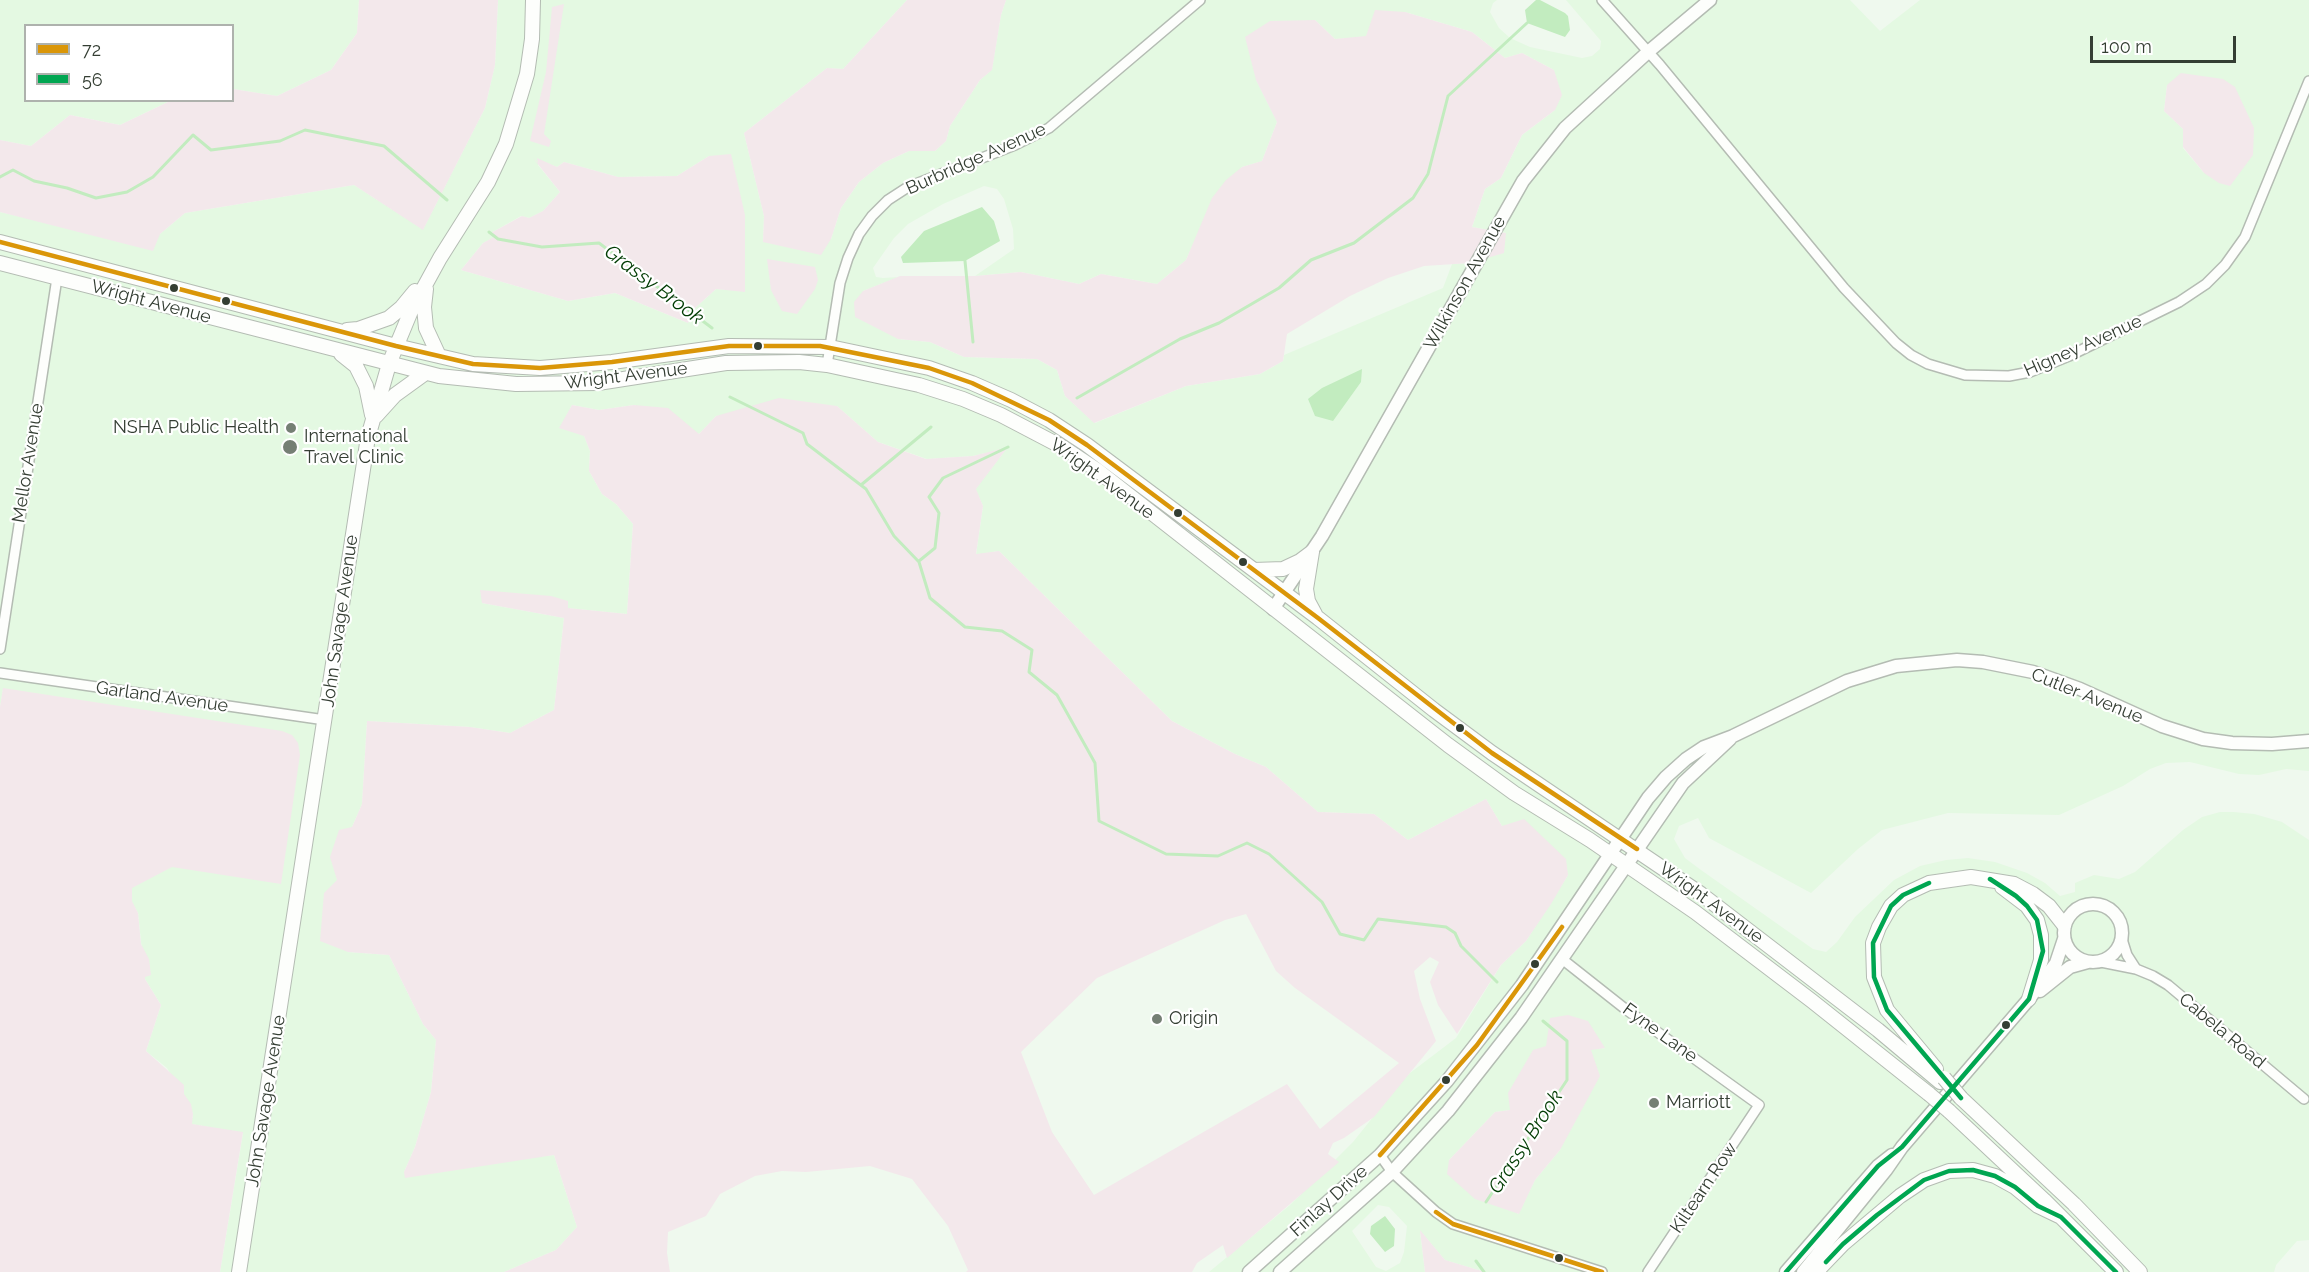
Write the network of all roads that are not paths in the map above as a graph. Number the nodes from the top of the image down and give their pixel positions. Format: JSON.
{"nodes":[{"id":1,"x":533,"y":0,"type":"edge"},
{"id":2,"x":1200,"y":0,"type":"edge"},
{"id":3,"x":1602,"y":0,"type":"edge"},
{"id":4,"x":1710,"y":0,"type":"edge"},
{"id":5,"x":1648,"y":52,"type":"junction"},
{"id":6,"x":2309,"y":81,"type":"edge"},
{"id":7,"x":0,"y":242,"type":"edge"},
{"id":8,"x":0,"y":263,"type":"edge"},
{"id":9,"x":436,"y":266,"type":"junction"},
{"id":10,"x":57,"y":278,"type":"junction"},
{"id":11,"x":338,"y":330,"type":"junction"},
{"id":12,"x":396,"y":346,"type":"junction"},
{"id":13,"x":830,"y":347,"type":"junction"},
{"id":14,"x":338,"y":351,"type":"junction"},
{"id":15,"x":439,"y":356,"type":"junction"},
{"id":16,"x":389,"y":364,"type":"junction"},
{"id":17,"x":827,"y":365,"type":"junction"},
{"id":18,"x":424,"y":374,"type":"junction"},
{"id":19,"x":373,"y":420,"type":"junction"},
{"id":20,"x":1312,"y":552,"type":"junction"},
{"id":21,"x":1254,"y":570,"type":"junction"},
{"id":22,"x":1284,"y":593,"type":"junction"},
{"id":23,"x":1273,"y":609,"type":"junction"},
{"id":24,"x":1318,"y":618,"type":"junction"},
{"id":25,"x":0,"y":649,"type":"edge"},
{"id":26,"x":0,"y":673,"type":"edge"},
{"id":27,"x":325,"y":720,"type":"junction"},
{"id":28,"x":1733,"y":736,"type":"junction"},
{"id":29,"x":2309,"y":741,"type":"edge"},
{"id":30,"x":1620,"y":838,"type":"junction"},
{"id":31,"x":1637,"y":849,"type":"junction"},
{"id":32,"x":1610,"y":854,"type":"junction"},
{"id":33,"x":1625,"y":865,"type":"junction"},
{"id":34,"x":1990,"y":879,"type":"junction"},
{"id":35,"x":2064,"y":932,"type":"junction"},
{"id":36,"x":2122,"y":939,"type":"junction"},
{"id":37,"x":1562,"y":959,"type":"junction"},
{"id":38,"x":2095,"y":962,"type":"junction"},
{"id":39,"x":2136,"y":969,"type":"junction"},
{"id":40,"x":2029,"y":999,"type":"junction"},
{"id":41,"x":1942,"y":1080,"type":"junction"},
{"id":42,"x":2304,"y":1099,"type":"dead end"},
{"id":43,"x":1759,"y":1105,"type":"joint"},
{"id":44,"x":1902,"y":1147,"type":"junction"},
{"id":45,"x":1380,"y":1155,"type":"junction"},
{"id":46,"x":1392,"y":1172,"type":"junction"},
{"id":47,"x":2061,"y":1217,"type":"junction"},
{"id":48,"x":239,"y":1272,"type":"edge"},
{"id":49,"x":1249,"y":1272,"type":"edge"},
{"id":50,"x":1280,"y":1272,"type":"edge"},
{"id":51,"x":1602,"y":1272,"type":"edge"},
{"id":52,"x":1648,"y":1272,"type":"edge"},
{"id":53,"x":1786,"y":1272,"type":"edge"},
{"id":54,"x":1803,"y":1272,"type":"edge"},
{"id":55,"x":1816,"y":1272,"type":"edge"},
{"id":56,"x":2116,"y":1272,"type":"edge"},
{"id":57,"x":2140,"y":1272,"type":"edge"}],
"edges":[{"from":1,"to":9,"type":"main road","name":"John Savage Avenue"},
{"from":2,"to":13,"type":"street","name":"Burbridge Avenue"},
{"from":3,"to":5,"type":"street","name":"Higney Avenue"},
{"from":4,"to":5,"type":"street","name":"Wilkinson Avenue"},
{"from":5,"to":6,"type":"street","name":"Higney Avenue"},
{"from":5,"to":20,"type":"street","name":"Wilkinson Avenue"},
{"from":7,"to":11,"type":"main road","name":"Wright Avenue"},
{"from":8,"to":10,"type":"main road","name":"Wright Avenue"},
{"from":9,"to":11,"type":"main road"},
{"from":9,"to":12,"type":"main road","name":"John Savage Avenue"},
{"from":9,"to":15,"type":"main road"},
{"from":10,"to":14,"type":"main road","name":"Wright Avenue"},
{"from":10,"to":25,"type":"street","name":"Mellor Avenue"},
{"from":11,"to":12,"type":"main road","name":"Wright Avenue"},
{"from":12,"to":15,"type":"main road","name":"Wright Avenue"},
{"from":12,"to":16,"type":"main road","name":"John Savage Avenue"},
{"from":13,"to":15,"type":"main road","name":"Wright Avenue"},
{"from":13,"to":17,"type":"street","name":"Burbridge Avenue"},
{"from":13,"to":21,"type":"main road","name":"Wright Avenue"},
{"from":14,"to":16,"type":"main road","name":"Wright Avenue"},
{"from":14,"to":19,"type":"main road"},
{"from":16,"to":18,"type":"main road","name":"Wright Avenue"},
{"from":16,"to":19,"type":"main road","name":"John Savage Avenue"},
{"from":17,"to":18,"type":"main road","name":"Wright Avenue"},
{"from":17,"to":23,"type":"main road","name":"Wright Avenue"},
{"from":18,"to":19,"type":"main road"},
{"from":19,"to":27,"type":"main road","name":"John Savage Avenue"},
{"from":20,"to":21,"type":"main road"},
{"from":20,"to":22,"type":"street","name":"Wilkinson Avenue"},
{"from":20,"to":24,"type":"main road"},
{"from":21,"to":22,"type":"main road","name":"Wright Avenue"},
{"from":22,"to":23,"type":"street","name":"Wilkinson Avenue"},
{"from":22,"to":24,"type":"main road","name":"Wright Avenue"},
{"from":23,"to":32,"type":"main road","name":"Wright Avenue"},
{"from":24,"to":30,"type":"main road","name":"Wright Avenue"},
{"from":26,"to":27,"type":"street","name":"Garland Avenue"},
{"from":27,"to":48,"type":"main road","name":"John Savage Avenue"},
{"from":28,"to":29,"type":"street","name":"Cutler Avenue"},
{"from":28,"to":30,"type":"street","name":"Cutler Avenue"},
{"from":28,"to":31,"type":"street","name":"Cutler Avenue"},
{"from":30,"to":31,"type":"main road","name":"Wright Avenue"},
{"from":30,"to":32,"type":"street","name":"Finlay Drive"},
{"from":31,"to":33,"type":"street","name":"Finlay Drive"},
{"from":31,"to":41,"type":"main road","name":"Wright Avenue"},
{"from":32,"to":33,"type":"main road","name":"Wright Avenue"},
{"from":32,"to":45,"type":"street","name":"Finlay Drive"},
{"from":33,"to":37,"type":"street","name":"Finlay Drive"},
{"from":33,"to":47,"type":"main road","name":"Wright Avenue","bridge":true},
{"from":34,"to":35,"type":"main road"},
{"from":34,"to":40,"type":"main road"},
{"from":34,"to":41,"type":"main road"},
{"from":35,"to":36,"type":"street"},
{"from":35,"to":38,"type":"street"},
{"from":35,"to":40,"type":"street"},
{"from":36,"to":38,"type":"street"},
{"from":36,"to":39,"type":"street"},
{"from":37,"to":43,"type":"street","name":"Fyne Lane"},
{"from":37,"to":46,"type":"street","name":"Finlay Drive"},
{"from":38,"to":39,"type":"street","name":"Cabela Road"},
{"from":38,"to":40,"type":"street"},
{"from":39,"to":42,"type":"street","name":"Cabela Road"},
{"from":40,"to":44,"type":"street"},
{"from":41,"to":57,"type":"main road","name":"Wright Avenue","bridge":true},
{"from":43,"to":52,"type":"street","name":"Kiltearn Row"},
{"from":44,"to":53,"type":"street"},
{"from":44,"to":54,"type":"street"},
{"from":45,"to":46,"type":"street"},
{"from":45,"to":49,"type":"street","name":"Finlay Drive"},
{"from":46,"to":50,"type":"street","name":"Finlay Drive"},
{"from":46,"to":51,"type":"street"},
{"from":47,"to":55,"type":"main road"},
{"from":47,"to":56,"type":"main road","name":"Wright Avenue"}]}
